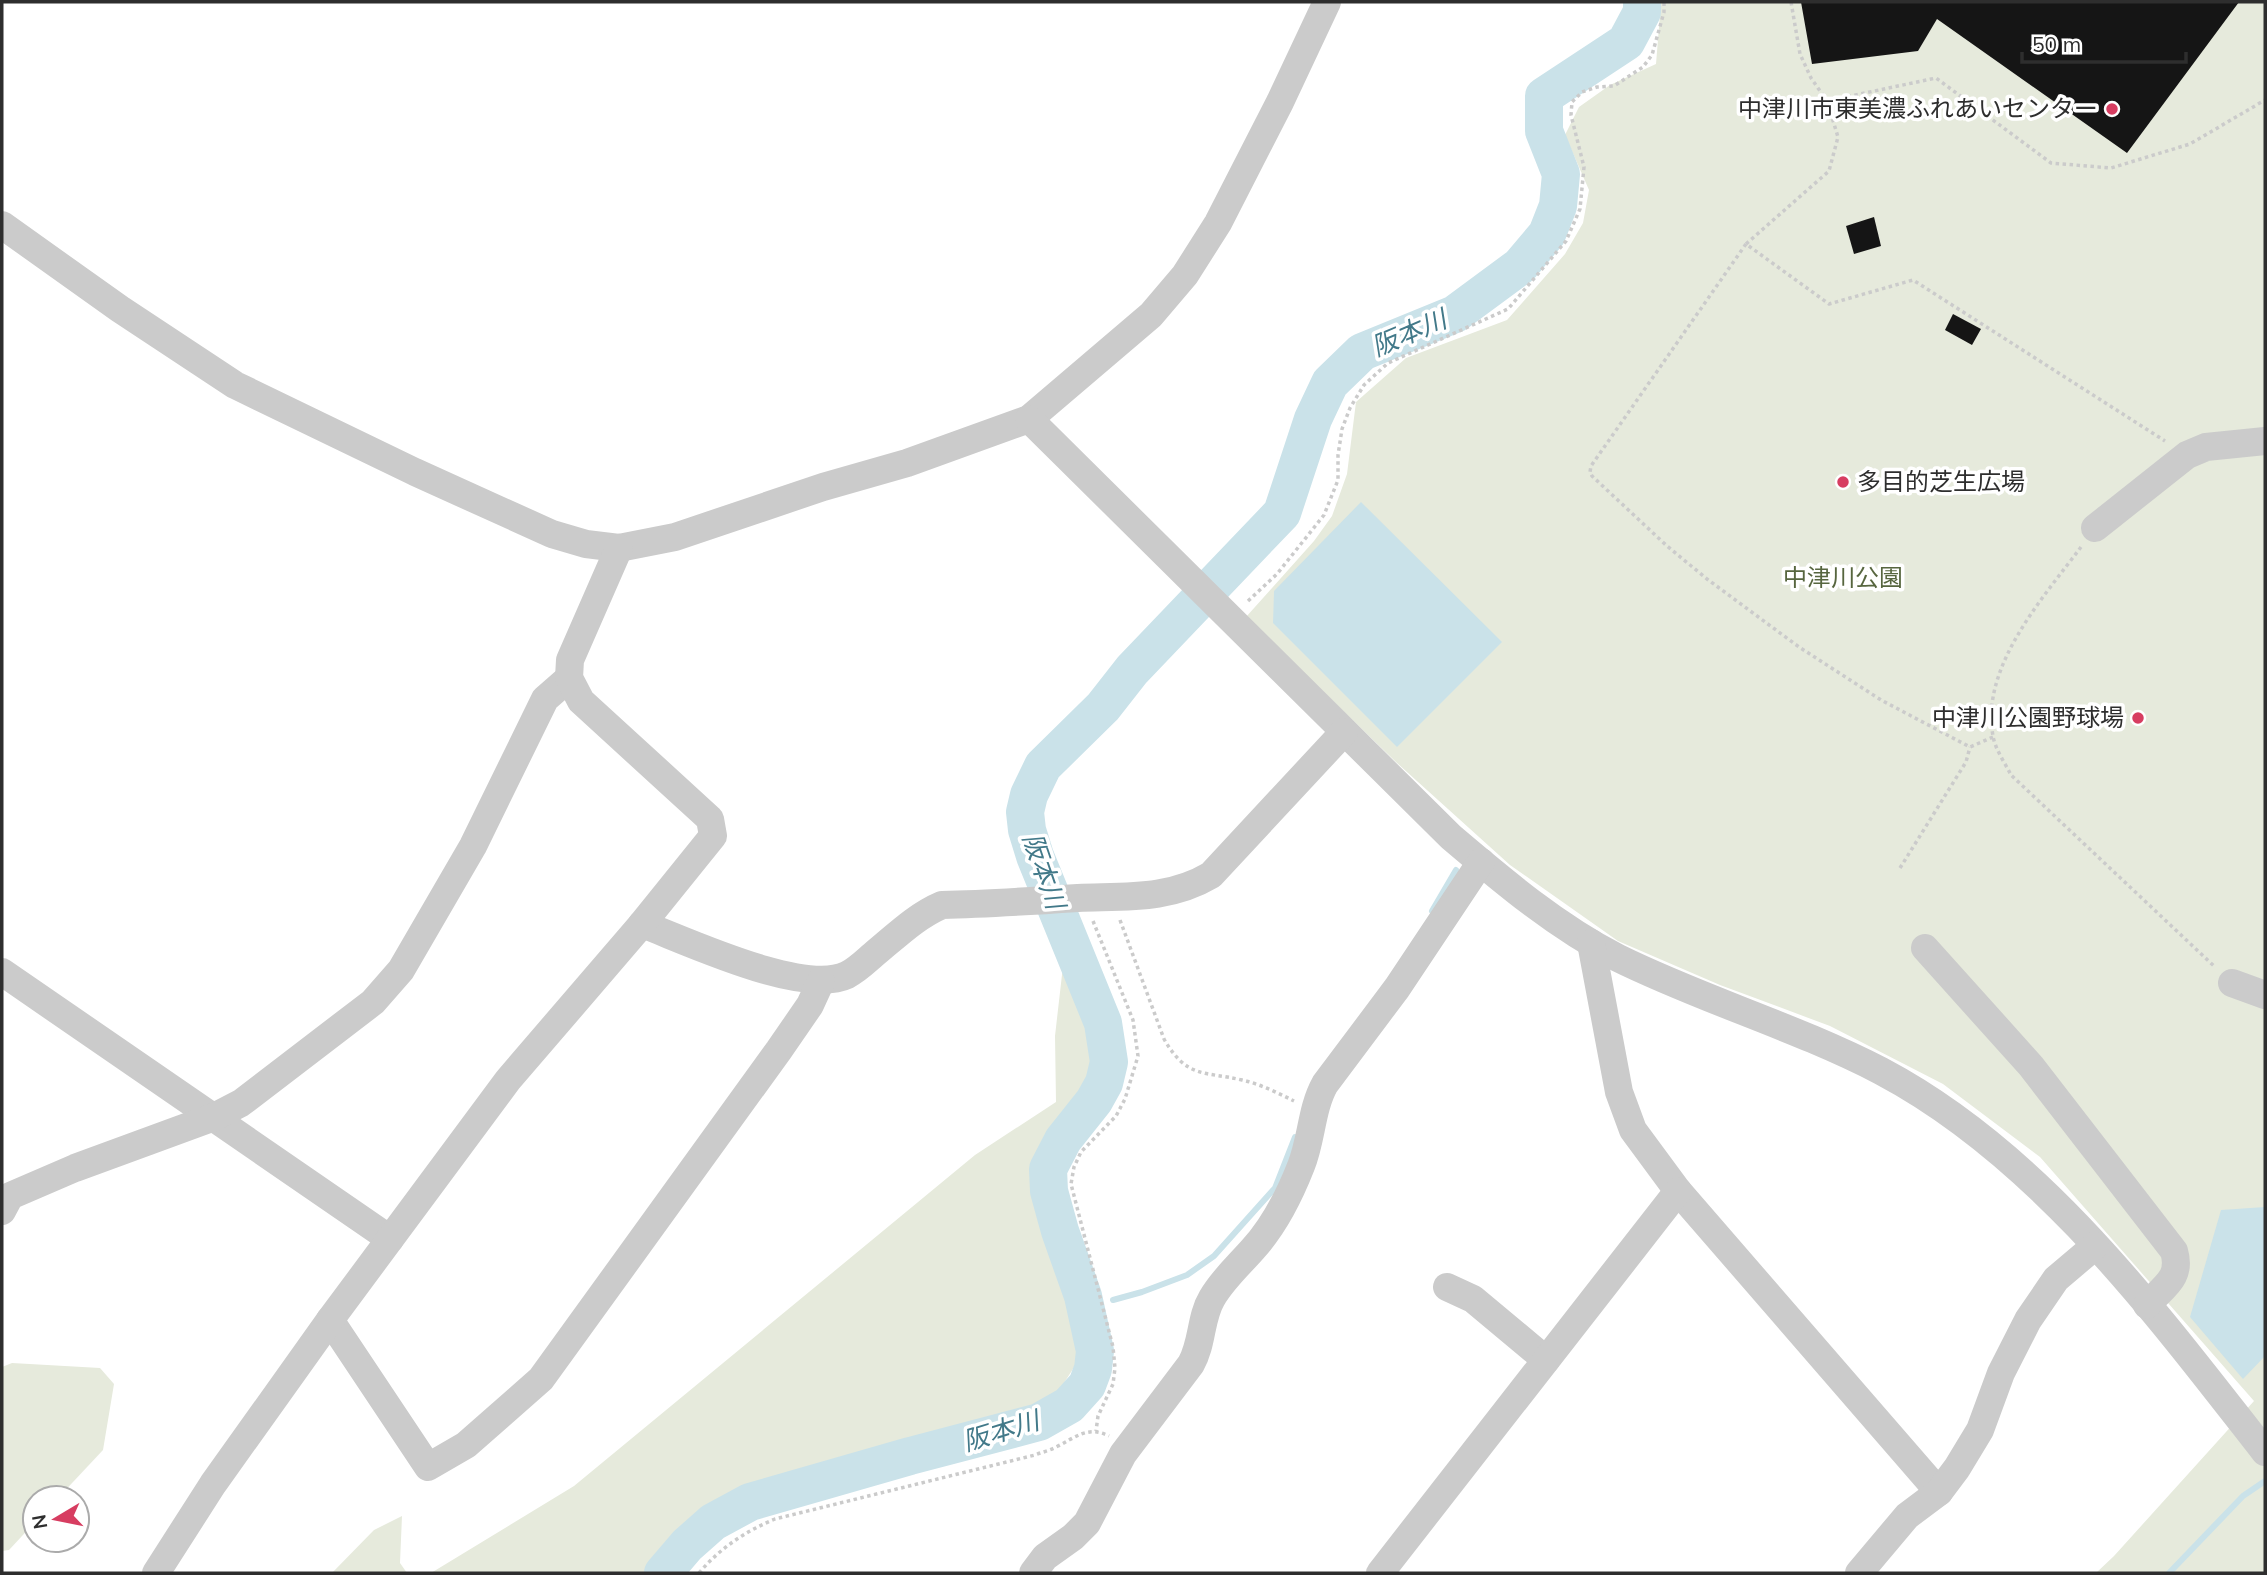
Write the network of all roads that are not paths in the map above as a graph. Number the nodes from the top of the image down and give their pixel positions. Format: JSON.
{"nodes":[{"id":1,"x":1327,"y":2,"type":"edge"},
{"id":2,"x":2,"y":225,"type":"edge"},
{"id":3,"x":1029,"y":419,"type":"junction"},
{"id":4,"x":2265,"y":441,"type":"edge"},
{"id":5,"x":2095,"y":528,"type":"road end"},
{"id":6,"x":619,"y":548,"type":"junction"},
{"id":7,"x":569,"y":678,"type":"junction"},
{"id":8,"x":1344,"y":732,"type":"junction"},
{"id":9,"x":1480,"y":862,"type":"junction"},
{"id":10,"x":642,"y":923,"type":"junction"},
{"id":11,"x":1591,"y":943,"type":"junction"},
{"id":12,"x":1925,"y":948,"type":"dead end"},
{"id":13,"x":2,"y":971,"type":"edge"},
{"id":14,"x":821,"y":981,"type":"junction"},
{"id":15,"x":2232,"y":983,"type":"road end"},
{"id":16,"x":2265,"y":995,"type":"edge"},
{"id":17,"x":214,"y":1117,"type":"junction"},
{"id":18,"x":1678,"y":1191,"type":"junction"},
{"id":19,"x":2,"y":1211,"type":"edge"},
{"id":20,"x":390,"y":1239,"type":"junction"},
{"id":21,"x":2095,"y":1245,"type":"junction"},
{"id":22,"x":1447,"y":1287,"type":"dead end"},
{"id":23,"x":2147,"y":1305,"type":"junction"},
{"id":24,"x":330,"y":1320,"type":"junction"},
{"id":25,"x":1546,"y":1360,"type":"junction"},
{"id":26,"x":2265,"y":1452,"type":"edge"},
{"id":27,"x":1939,"y":1492,"type":"junction"},
{"id":28,"x":1386,"y":1571,"type":"edge"},
{"id":29,"x":156,"y":1573,"type":"edge"},
{"id":30,"x":1033,"y":1573,"type":"edge"},
{"id":31,"x":1859,"y":1573,"type":"edge"}],
"edges":[{"from":1,"to":3,"type":"street"},
{"from":2,"to":6,"type":"street"},
{"from":3,"to":6,"type":"street"},
{"from":3,"to":8,"type":"street"},
{"from":4,"to":5,"type":"street"},
{"from":6,"to":7,"type":"street"},
{"from":7,"to":10,"type":"street"},
{"from":7,"to":17,"type":"street"},
{"from":8,"to":9,"type":"street"},
{"from":8,"to":14,"type":"street"},
{"from":9,"to":11,"type":"street"},
{"from":9,"to":30,"type":"street"},
{"from":10,"to":14,"type":"street"},
{"from":10,"to":20,"type":"street"},
{"from":11,"to":18,"type":"street"},
{"from":11,"to":21,"type":"street"},
{"from":12,"to":23,"type":"street"},
{"from":13,"to":17,"type":"street"},
{"from":14,"to":24,"type":"street"},
{"from":15,"to":16,"type":"street"},
{"from":17,"to":19,"type":"street"},
{"from":17,"to":20,"type":"street"},
{"from":18,"to":25,"type":"street"},
{"from":18,"to":27,"type":"street"},
{"from":20,"to":24,"type":"street"},
{"from":21,"to":23,"type":"street"},
{"from":21,"to":27,"type":"street"},
{"from":22,"to":25,"type":"street"},
{"from":23,"to":26,"type":"street"},
{"from":24,"to":29,"type":"street"},
{"from":25,"to":28,"type":"street"},
{"from":27,"to":31,"type":"street"}]}
